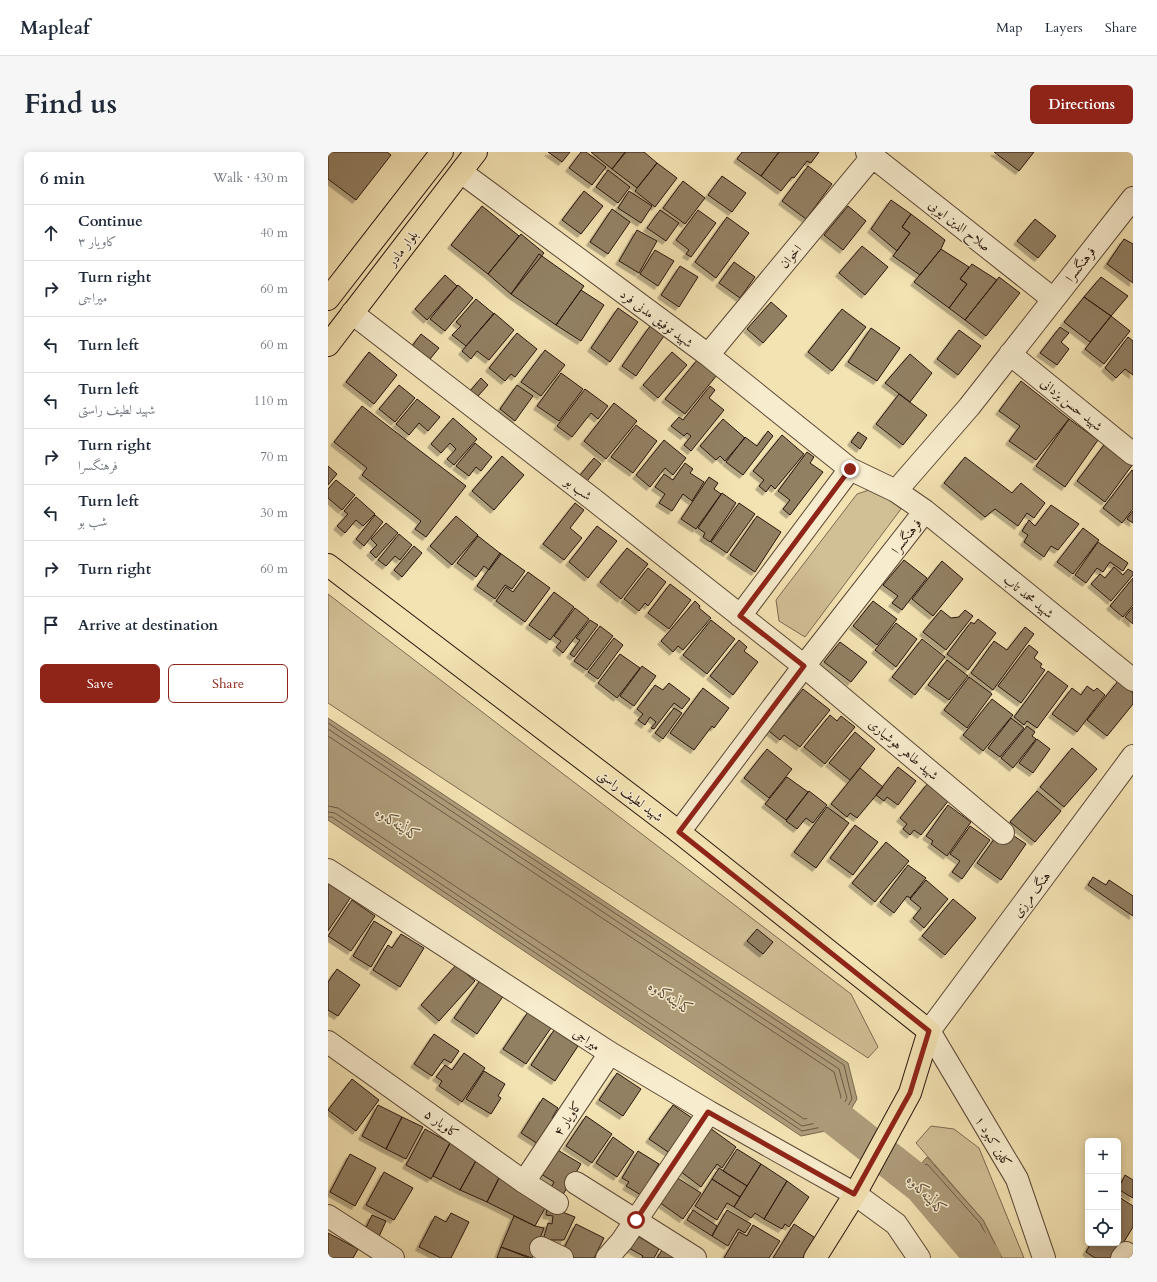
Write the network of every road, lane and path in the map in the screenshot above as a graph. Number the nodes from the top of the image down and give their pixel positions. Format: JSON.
{"nodes":[{"id":1,"x":441,"y":152,"type":"edge"},
{"id":2,"x":476,"y":152,"type":"edge"},
{"id":3,"x":870,"y":154,"type":"edge"},
{"id":4,"x":460,"y":172,"type":"junction"},
{"id":5,"x":1131,"y":205,"type":"edge"},
{"id":6,"x":328,"y":299,"type":"edge"},
{"id":7,"x":1053,"y":299,"type":"junction"},
{"id":8,"x":352,"y":313,"type":"junction"},
{"id":9,"x":328,"y":345,"type":"edge"},
{"id":10,"x":1010,"y":354,"type":"junction"},
{"id":11,"x":708,"y":355,"type":"junction"},
{"id":12,"x":1133,"y":454,"type":"edge"},
{"id":13,"x":850,"y":469,"type":"junction"},
{"id":14,"x":896,"y":491,"type":"junction"},
{"id":15,"x":926,"y":512,"type":"junction"},
{"id":16,"x":328,"y":565,"type":"edge"},
{"id":17,"x":740,"y":616,"type":"junction"},
{"id":18,"x":804,"y":666,"type":"junction"},
{"id":19,"x":1133,"y":680,"type":"edge"},
{"id":20,"x":1133,"y":756,"type":"edge"},
{"id":21,"x":679,"y":832,"type":"junction"},
{"id":22,"x":1003,"y":833,"type":"dead end"},
{"id":23,"x":328,"y":870,"type":"edge"},
{"id":24,"x":929,"y":1031,"type":"junction"},
{"id":25,"x":328,"y":1042,"type":"edge"},
{"id":26,"x":610,"y":1053,"type":"junction"},
{"id":27,"x":708,"y":1112,"type":"junction"},
{"id":28,"x":524,"y":1182,"type":"junction"},
{"id":29,"x":576,"y":1183,"type":"dead end"},
{"id":30,"x":854,"y":1194,"type":"junction"},
{"id":31,"x":557,"y":1203,"type":"dead end"},
{"id":32,"x":328,"y":1216,"type":"edge"},
{"id":33,"x":636,"y":1220,"type":"junction"},
{"id":34,"x":542,"y":1248,"type":"dead end"},
{"id":35,"x":392,"y":1258,"type":"edge"},
{"id":36,"x":562,"y":1258,"type":"edge"},
{"id":37,"x":607,"y":1258,"type":"edge"},
{"id":38,"x":695,"y":1258,"type":"edge"},
{"id":39,"x":815,"y":1258,"type":"edge"},
{"id":40,"x":919,"y":1258,"type":"edge"},
{"id":41,"x":1044,"y":1258,"type":"edge"}],
"edges":[{"from":1,"to":6,"type":"main road","name":"بلوار مادر"},
{"from":2,"to":4,"type":"main road","name":"بلوار مادر"},
{"from":3,"to":7,"type":"street","name":"صلاح الدین ایوبی"},
{"from":3,"to":11,"type":"street","name":"اخوان"},
{"from":4,"to":8,"type":"main road","name":"بلوار مادر"},
{"from":4,"to":11,"type":"street","name":"شهید توفیق مدنی فرد"},
{"from":5,"to":7,"type":"street","name":"فرهنگسرا"},
{"from":7,"to":10,"type":"street","name":"فرهنگسرا"},
{"from":8,"to":9,"type":"main road","name":"بلوار مادر"},
{"from":8,"to":17,"type":"street","name":"شب بو"},
{"from":10,"to":12,"type":"street","name":"شهید حسن یزدانی"},
{"from":10,"to":14,"type":"street","name":"فرهنگسرا"},
{"from":11,"to":13,"type":"street","name":"شهید توفیق مدنی فرد"},
{"from":13,"to":14,"type":"street","name":"شهید توفیق مدنی فرد"},
{"from":13,"to":17,"type":"street"},
{"from":14,"to":15,"type":"street","name":"فرهنگسرا"},
{"from":15,"to":18,"type":"street","name":"فرهنگسرا"},
{"from":15,"to":19,"type":"street","name":"شهید محمد تاب"},
{"from":16,"to":21,"type":"main road","name":"شهید لطیف راستی"},
{"from":17,"to":18,"type":"street","name":"شب بو"},
{"from":18,"to":21,"type":"street","name":"فرهنگسرا"},
{"from":18,"to":22,"type":"street","name":"شهید طاهر هوشیاری"},
{"from":20,"to":24,"type":"street","name":"هنگ مرزی"},
{"from":21,"to":24,"type":"main road","name":"شهید لطیف راستی"},
{"from":23,"to":26,"type":"street","name":"میراجی"},
{"from":24,"to":30,"type":"main road"},
{"from":24,"to":41,"type":"street","name":"کلین کبود ۱"},
{"from":25,"to":28,"type":"street","name":"کاویار ۵"},
{"from":26,"to":27,"type":"street","name":"میراجی"},
{"from":26,"to":28,"type":"street","name":"کاویار ۴"},
{"from":27,"to":30,"type":"street","name":"میراجی"},
{"from":27,"to":33,"type":"street"},
{"from":28,"to":31,"type":"street","name":"کاویار ۵"},
{"from":29,"to":33,"type":"street"},
{"from":30,"to":39,"type":"main road"},
{"from":30,"to":40,"type":"street","name":"میراجی"},
{"from":32,"to":35,"type":"street"},
{"from":33,"to":37,"type":"street"},
{"from":33,"to":38,"type":"street"},
{"from":34,"to":36,"type":"street"}]}
